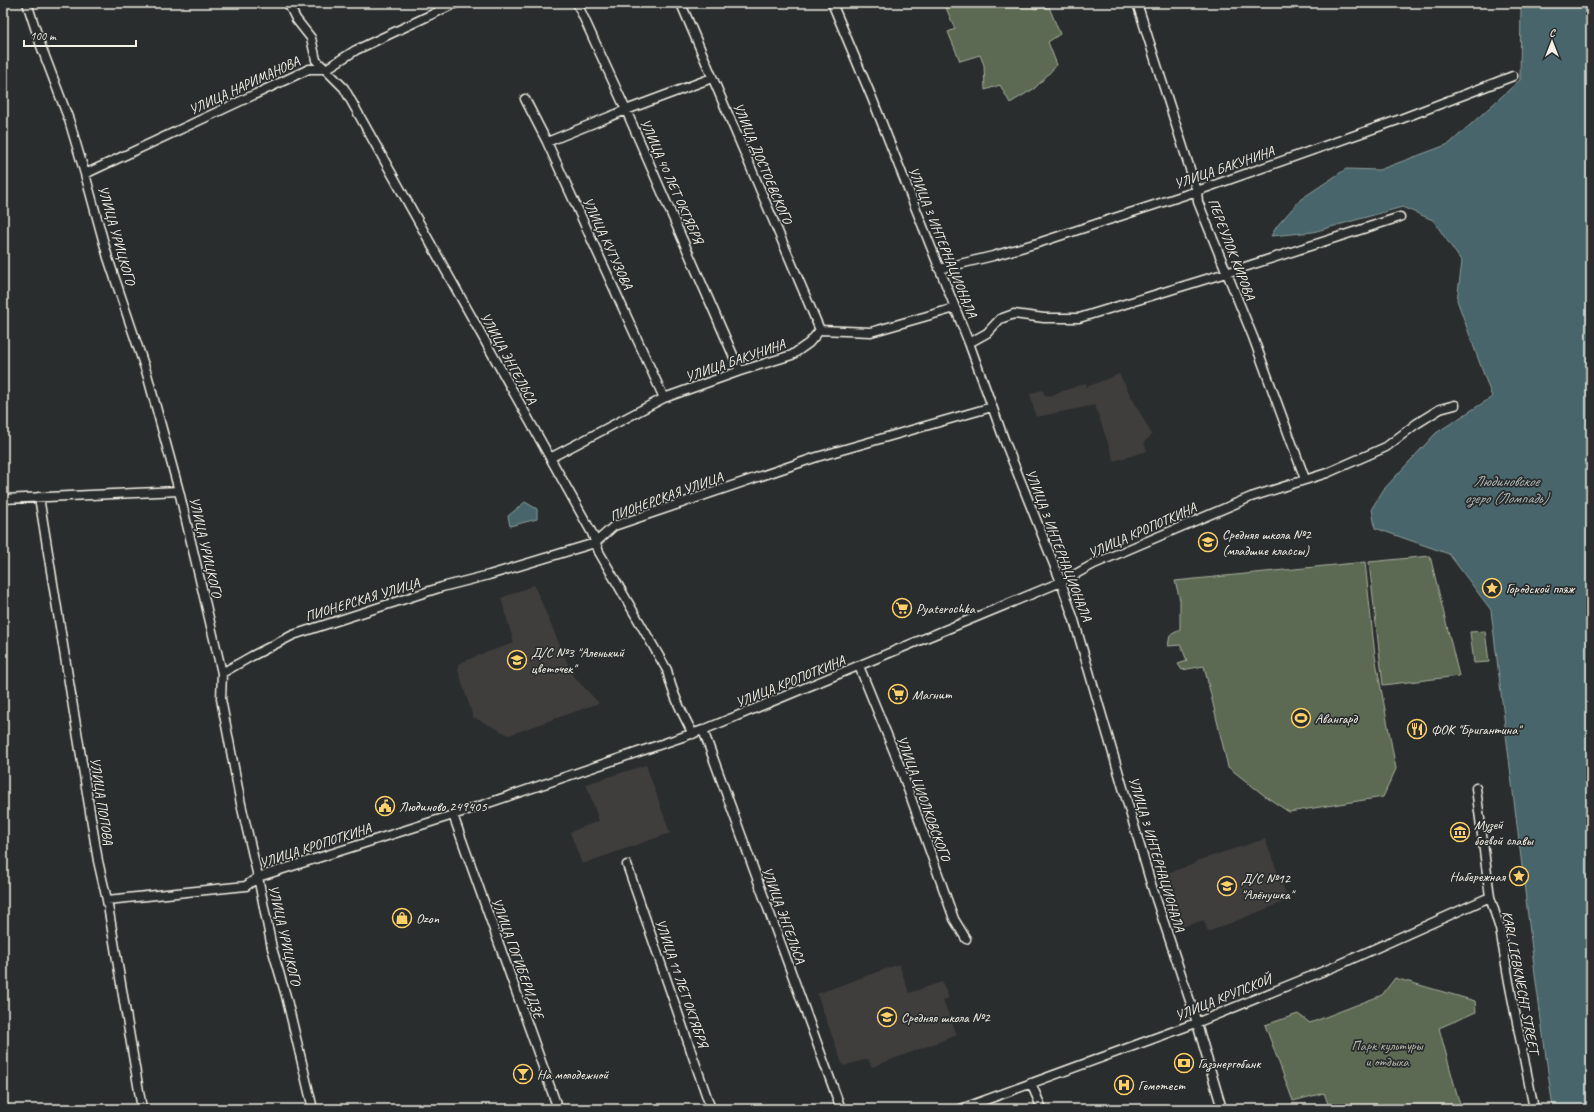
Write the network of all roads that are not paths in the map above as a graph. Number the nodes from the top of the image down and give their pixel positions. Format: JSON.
{"nodes":[{"id":1,"x":27,"y":3,"type":"edge"},
{"id":2,"x":288,"y":3,"type":"edge"},
{"id":3,"x":456,"y":3,"type":"edge"},
{"id":4,"x":577,"y":3,"type":"edge"},
{"id":5,"x":832,"y":3,"type":"edge"},
{"id":6,"x":1137,"y":3,"type":"edge"},
{"id":7,"x":682,"y":6,"type":"dead end"},
{"id":8,"x":326,"y":70,"type":"junction"},
{"id":9,"x":1514,"y":76,"type":"dead end"},
{"id":10,"x":712,"y":78,"type":"junction"},
{"id":11,"x":525,"y":99,"type":"dead end"},
{"id":12,"x":626,"y":110,"type":"junction"},
{"id":13,"x":547,"y":142,"type":"junction"},
{"id":14,"x":86,"y":174,"type":"junction"},
{"id":15,"x":1197,"y":191,"type":"junction"},
{"id":16,"x":1400,"y":216,"type":"dead end"},
{"id":17,"x":939,"y":269,"type":"junction"},
{"id":18,"x":1226,"y":273,"type":"junction"},
{"id":19,"x":955,"y":308,"type":"junction"},
{"id":20,"x":820,"y":330,"type":"junction"},
{"id":21,"x":969,"y":343,"type":"junction"},
{"id":22,"x":740,"y":371,"type":"junction"},
{"id":23,"x":664,"y":398,"type":"junction"},
{"id":24,"x":1455,"y":405,"type":"dead end"},
{"id":25,"x":992,"y":407,"type":"junction"},
{"id":26,"x":550,"y":458,"type":"junction"},
{"id":27,"x":1305,"y":479,"type":"junction"},
{"id":28,"x":179,"y":491,"type":"junction"},
{"id":29,"x":39,"y":497,"type":"junction"},
{"id":30,"x":3,"y":499,"type":"edge"},
{"id":31,"x":595,"y":543,"type":"junction"},
{"id":32,"x":1062,"y":582,"type":"junction"},
{"id":33,"x":859,"y":666,"type":"junction"},
{"id":34,"x":222,"y":673,"type":"junction"},
{"id":35,"x":703,"y":730,"type":"junction"},
{"id":36,"x":693,"y":734,"type":"junction"},
{"id":37,"x":1476,"y":788,"type":"dead end"},
{"id":38,"x":453,"y":815,"type":"junction"},
{"id":39,"x":627,"y":864,"type":"dead end"},
{"id":40,"x":258,"y":876,"type":"junction"},
{"id":41,"x":1490,"y":897,"type":"junction"},
{"id":42,"x":107,"y":900,"type":"junction"},
{"id":43,"x":966,"y":939,"type":"dead end"},
{"id":44,"x":1196,"y":1023,"type":"junction"},
{"id":45,"x":1031,"y":1083,"type":"junction"},
{"id":46,"x":142,"y":1109,"type":"edge"},
{"id":47,"x":313,"y":1109,"type":"edge"},
{"id":48,"x":558,"y":1109,"type":"edge"},
{"id":49,"x":711,"y":1109,"type":"edge"},
{"id":50,"x":841,"y":1109,"type":"edge"},
{"id":51,"x":961,"y":1109,"type":"edge"},
{"id":52,"x":1042,"y":1109,"type":"edge"},
{"id":53,"x":1222,"y":1109,"type":"edge"},
{"id":54,"x":1534,"y":1109,"type":"edge"}],
"edges":[{"from":1,"to":14,"type":"street","name":"УЛИЦА УРИЦКОГО"},
{"from":2,"to":8,"type":"street","name":"УЛИЦА ЭНГЕЛЬСА"},
{"from":3,"to":8,"type":"street"},
{"from":4,"to":12,"type":"street","name":"УЛИЦА 40 ЛЕТ ОКТЯБРЯ"},
{"from":5,"to":17,"type":"street","name":"УЛИЦА 3 ИНТЕРНАЦИОНАЛА"},
{"from":6,"to":15,"type":"street","name":"ПЕРЕУЛОК КИРОВА"},
{"from":7,"to":10,"type":"street","name":"УЛИЦА ДОСТОЕВСКОГО"},
{"from":8,"to":14,"type":"street","name":"УЛИЦА НАРИМАНОВА"},
{"from":8,"to":26,"type":"street","name":"УЛИЦА ЭНГЕЛЬСА"},
{"from":9,"to":15,"type":"street","name":"УЛИЦА БАКУНИНА"},
{"from":10,"to":12,"type":"street"},
{"from":10,"to":20,"type":"street","name":"УЛИЦА ДОСТОЕВСКОГО"},
{"from":11,"to":13,"type":"street","name":"УЛИЦА КУТУЗОВА"},
{"from":12,"to":13,"type":"street"},
{"from":12,"to":22,"type":"street","name":"УЛИЦА 40 ЛЕТ ОКТЯБРЯ"},
{"from":13,"to":23,"type":"street","name":"УЛИЦА КУТУЗОВА"},
{"from":14,"to":28,"type":"street","name":"УЛИЦА УРИЦКОГО"},
{"from":15,"to":17,"type":"street","name":"УЛИЦА БАКУНИНА"},
{"from":15,"to":18,"type":"street","name":"ПЕРЕУЛОК КИРОВА"},
{"from":16,"to":18,"type":"street"},
{"from":17,"to":19,"type":"street","name":"УЛИЦА 3 ИНТЕРНАЦИОНАЛА"},
{"from":18,"to":21,"type":"street"},
{"from":18,"to":27,"type":"street","name":"ПЕРЕУЛОК КИРОВА"},
{"from":19,"to":20,"type":"street"},
{"from":19,"to":21,"type":"street","name":"УЛИЦА 3 ИНТЕРНАЦИОНАЛА"},
{"from":20,"to":22,"type":"street","name":"УЛИЦА БАКУНИНА"},
{"from":21,"to":25,"type":"street","name":"УЛИЦА 3 ИНТЕРНАЦИОНАЛА"},
{"from":22,"to":23,"type":"street","name":"УЛИЦА БАКУНИНА"},
{"from":23,"to":26,"type":"street","name":"УЛИЦА БАКУНИНА"},
{"from":24,"to":27,"type":"street","name":"УЛИЦА КРОПОТКИНА"},
{"from":25,"to":31,"type":"street","name":"ПИОНЕРСКАЯ УЛИЦА"},
{"from":25,"to":32,"type":"street","name":"УЛИЦА 3 ИНТЕРНАЦИОНАЛА"},
{"from":26,"to":31,"type":"street","name":"УЛИЦА ЭНГЕЛЬСА"},
{"from":27,"to":32,"type":"street","name":"УЛИЦА КРОПОТКИНА"},
{"from":28,"to":29,"type":"street"},
{"from":28,"to":34,"type":"street","name":"УЛИЦА УРИЦКОГО"},
{"from":29,"to":30,"type":"street"},
{"from":29,"to":42,"type":"street","name":"УЛИЦА ПОПОВА"},
{"from":31,"to":34,"type":"street","name":"ПИОНЕРСКАЯ УЛИЦА"},
{"from":31,"to":36,"type":"street","name":"УЛИЦА ЭНГЕЛЬСА"},
{"from":32,"to":33,"type":"street","name":"УЛИЦА КРОПОТКИНА"},
{"from":32,"to":44,"type":"street","name":"УЛИЦА 3 ИНТЕРНАЦИОНАЛА"},
{"from":33,"to":35,"type":"street","name":"УЛИЦА КРОПОТКИНА"},
{"from":33,"to":43,"type":"street","name":"УЛИЦА ЦИОЛКОВСКОГО"},
{"from":34,"to":40,"type":"street","name":"УЛИЦА УРИЦКОГО"},
{"from":35,"to":36,"type":"street","name":"УЛИЦА КРОПОТКИНА"},
{"from":35,"to":50,"type":"street","name":"УЛИЦА ЭНГЕЛЬСА"},
{"from":36,"to":38,"type":"street","name":"УЛИЦА КРОПОТКИНА"},
{"from":37,"to":41,"type":"street","name":"KARL LIEBKNECHT STREET"},
{"from":38,"to":40,"type":"street","name":"УЛИЦА КРОПОТКИНА"},
{"from":38,"to":48,"type":"street","name":"УЛИЦА ГОГИБЕРИДЗЕ"},
{"from":39,"to":49,"type":"street","name":"УЛИЦА 11 ЛЕТ ОКТЯБРЯ"},
{"from":40,"to":42,"type":"street","name":"УЛИЦА КРОПОТКИНА"},
{"from":40,"to":47,"type":"street","name":"УЛИЦА УРИЦКОГО"},
{"from":41,"to":44,"type":"street","name":"УЛИЦА КРУПСКОЙ"},
{"from":41,"to":54,"type":"street","name":"KARL LIEBKNECHT STREET"},
{"from":42,"to":46,"type":"street","name":"УЛИЦА ПОПОВА"},
{"from":44,"to":45,"type":"street","name":"УЛИЦА КРУПСКОЙ"},
{"from":44,"to":53,"type":"street","name":"УЛИЦА 3 ИНТЕРНАЦИОНАЛА"},
{"from":45,"to":51,"type":"street","name":"УЛИЦА КРУПСКОЙ"},
{"from":45,"to":52,"type":"street"}]}
